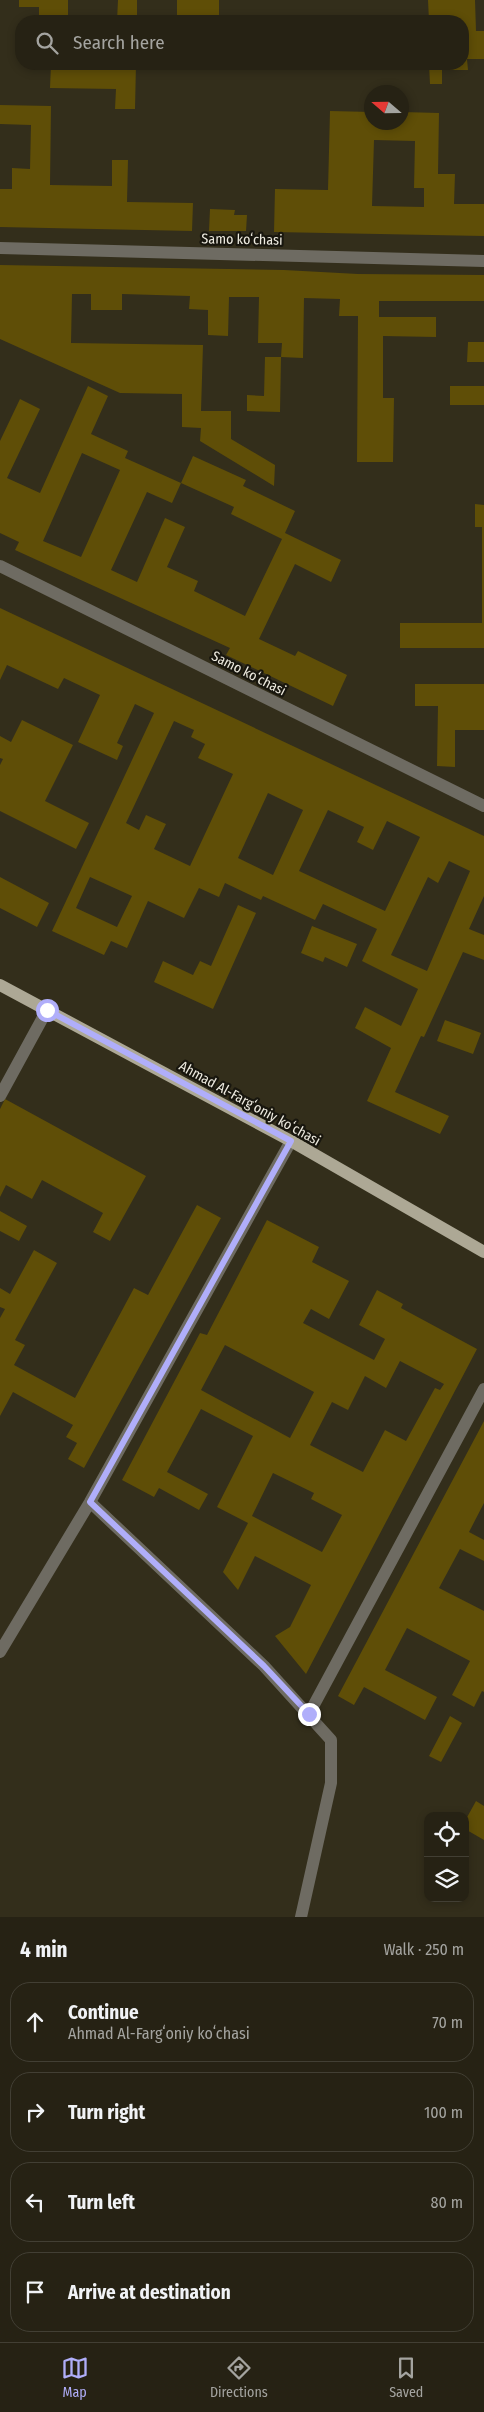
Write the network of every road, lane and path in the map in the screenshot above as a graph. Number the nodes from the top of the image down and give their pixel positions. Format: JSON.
{"nodes":[{"id":1,"x":0,"y":248,"type":"edge"},
{"id":2,"x":484,"y":261,"type":"edge"},
{"id":3,"x":0,"y":566,"type":"edge"},
{"id":4,"x":484,"y":806,"type":"edge"},
{"id":5,"x":0,"y":984,"type":"edge"},
{"id":6,"x":47,"y":1010,"type":"junction"},
{"id":7,"x":0,"y":1096,"type":"edge"},
{"id":8,"x":291,"y":1141,"type":"junction"},
{"id":9,"x":484,"y":1252,"type":"edge"},
{"id":10,"x":484,"y":1389,"type":"edge"},
{"id":11,"x":90,"y":1502,"type":"junction"},
{"id":12,"x":0,"y":1652,"type":"edge"},
{"id":13,"x":309,"y":1714,"type":"junction"},
{"id":14,"x":301,"y":1917,"type":"edge"}],
"edges":[{"from":1,"to":2,"type":"street","name":"Samo koʻchasi"},
{"from":3,"to":4,"type":"street","name":"Samo koʻchasi"},
{"from":5,"to":6,"type":"main road","name":"Ahmad Al-Fargʻoniy koʻchasi"},
{"from":6,"to":7,"type":"street"},
{"from":6,"to":8,"type":"main road","name":"Ahmad Al-Fargʻoniy koʻchasi"},
{"from":8,"to":9,"type":"main road","name":"Ahmad Al-Fargʻoniy koʻchasi"},
{"from":8,"to":11,"type":"street"},
{"from":10,"to":13,"type":"street"},
{"from":11,"to":12,"type":"street"},
{"from":11,"to":13,"type":"street"},
{"from":13,"to":14,"type":"street"}]}
